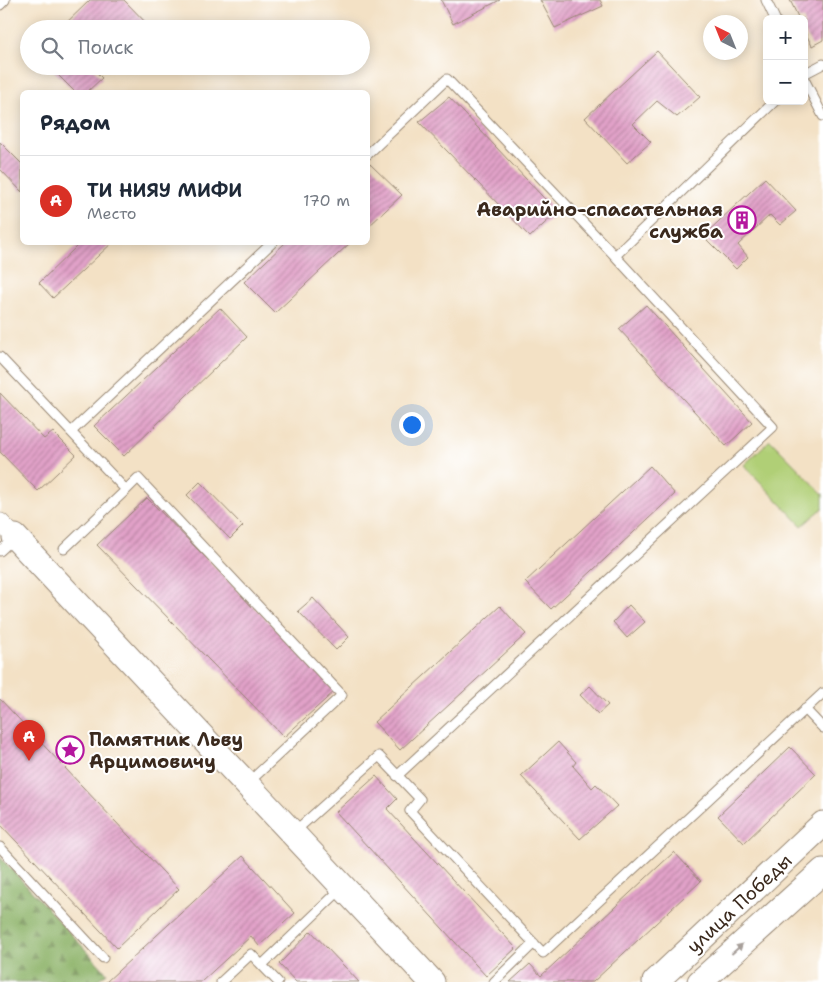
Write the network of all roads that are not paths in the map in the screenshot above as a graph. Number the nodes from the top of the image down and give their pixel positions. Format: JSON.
{"nodes":[{"id":1,"x":5,"y":0,"type":"edge"},
{"id":2,"x":766,"y":0,"type":"edge"},
{"id":3,"x":0,"y":5,"type":"edge"},
{"id":4,"x":773,"y":15,"type":"edge"},
{"id":5,"x":823,"y":64,"type":"edge"},
{"id":6,"x":808,"y":72,"type":"edge"},
{"id":7,"x":808,"y":87,"type":"edge"},
{"id":8,"x":771,"y":105,"type":"edge"},
{"id":9,"x":823,"y":116,"type":"edge"},
{"id":10,"x":370,"y":152,"type":"edge"},
{"id":11,"x":270,"y":245,"type":"edge"},
{"id":12,"x":615,"y":256,"type":"junction"},
{"id":13,"x":0,"y":357,"type":"edge"},
{"id":14,"x":71,"y":432,"type":"junction"},
{"id":15,"x":126,"y":490,"type":"junction"},
{"id":16,"x":5,"y":537,"type":"edge"},
{"id":17,"x":64,"y":549,"type":"dead end"},
{"id":18,"x":823,"y":693,"type":"edge"},
{"id":19,"x":805,"y":709,"type":"junction"},
{"id":20,"x":823,"y":728,"type":"edge"},
{"id":21,"x":398,"y":776,"type":"junction"},
{"id":22,"x":246,"y":784,"type":"junction"},
{"id":23,"x":823,"y":824,"type":"edge"},
{"id":24,"x":293,"y":834,"type":"junction"},
{"id":25,"x":0,"y":847,"type":"edge"},
{"id":26,"x":823,"y":871,"type":"edge"},
{"id":27,"x":343,"y":887,"type":"junction"},
{"id":28,"x":534,"y":943,"type":"junction"},
{"id":29,"x":103,"y":958,"type":"dead end"},
{"id":30,"x":262,"y":965,"type":"junction"},
{"id":31,"x":221,"y":982,"type":"edge"},
{"id":32,"x":278,"y":982,"type":"edge"},
{"id":33,"x":432,"y":982,"type":"edge"},
{"id":34,"x":494,"y":982,"type":"edge"},
{"id":35,"x":655,"y":982,"type":"edge"},
{"id":36,"x":700,"y":982,"type":"edge"}],
"edges":[{"from":1,"to":3,"type":"lane"},
{"from":2,"to":4,"type":"lane"},
{"from":5,"to":6,"type":"lane"},
{"from":7,"to":9,"type":"lane"},
{"from":8,"to":12,"type":"lane"},
{"from":10,"to":12,"type":"lane"},
{"from":11,"to":14,"type":"lane"},
{"from":12,"to":21,"type":"lane"},
{"from":13,"to":14,"type":"lane"},
{"from":14,"to":15,"type":"lane"},
{"from":15,"to":17,"type":"lane"},
{"from":15,"to":22,"type":"lane"},
{"from":16,"to":22,"type":"street"},
{"from":18,"to":19,"type":"lane"},
{"from":19,"to":20,"type":"lane"},
{"from":19,"to":28,"type":"lane"},
{"from":21,"to":24,"type":"lane"},
{"from":21,"to":28,"type":"lane"},
{"from":22,"to":24,"type":"street"},
{"from":23,"to":35,"type":"street","name":"улица Победы"},
{"from":24,"to":27,"type":"street"},
{"from":25,"to":29,"type":"lane"},
{"from":36,"to":26,"type":"street","name":"улица Победы","one_way":true},
{"from":27,"to":30,"type":"lane"},
{"from":27,"to":33,"type":"street"},
{"from":28,"to":34,"type":"lane"},
{"from":30,"to":31,"type":"lane"},
{"from":30,"to":32,"type":"lane"}]}
